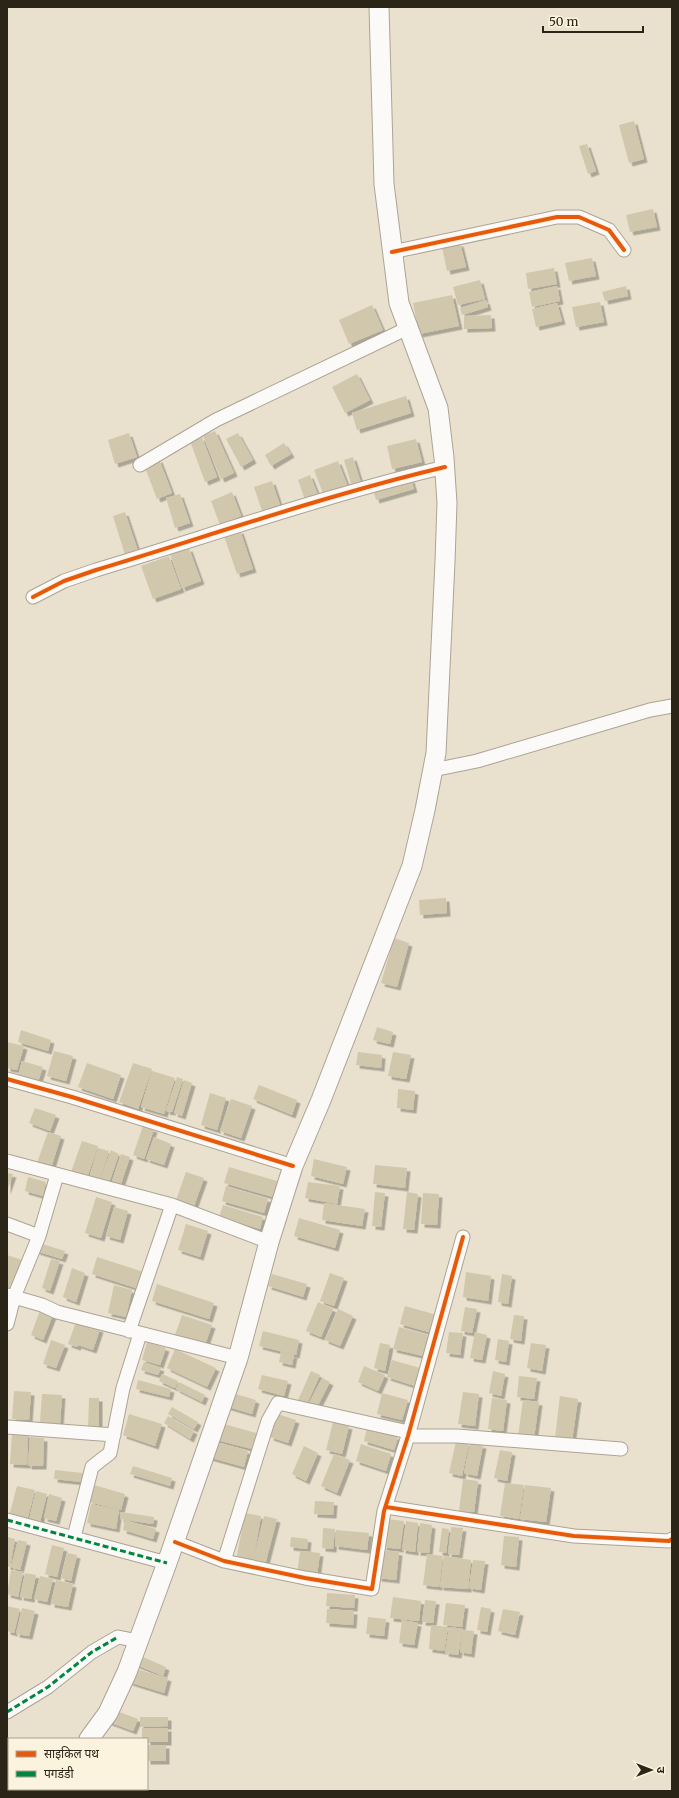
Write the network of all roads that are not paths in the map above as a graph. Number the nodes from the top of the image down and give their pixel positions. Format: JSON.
{"nodes":[{"id":1,"x":379,"y":7,"type":"edge"},
{"id":2,"x":624,"y":250,"type":"dead end"},
{"id":3,"x":392,"y":252,"type":"junction"},
{"id":4,"x":408,"y":328,"type":"junction"},
{"id":5,"x":140,"y":464,"type":"dead end"},
{"id":6,"x":445,"y":467,"type":"junction"},
{"id":7,"x":33,"y":597,"type":"dead end"},
{"id":8,"x":672,"y":706,"type":"edge"},
{"id":9,"x":433,"y":770,"type":"junction"},
{"id":10,"x":7,"y":1079,"type":"edge"},
{"id":11,"x":7,"y":1161,"type":"edge"},
{"id":12,"x":293,"y":1166,"type":"junction"},
{"id":13,"x":57,"y":1175,"type":"junction"},
{"id":14,"x":172,"y":1205,"type":"junction"},
{"id":15,"x":7,"y":1224,"type":"edge"},
{"id":16,"x":39,"y":1236,"type":"junction"},
{"id":17,"x":463,"y":1237,"type":"dead end"},
{"id":18,"x":269,"y":1242,"type":"junction"},
{"id":19,"x":11,"y":1296,"type":"edge"},
{"id":20,"x":7,"y":1324,"type":"edge"},
{"id":21,"x":135,"y":1333,"type":"junction"},
{"id":22,"x":238,"y":1358,"type":"junction"},
{"id":23,"x":7,"y":1428,"type":"edge"},
{"id":24,"x":114,"y":1434,"type":"junction"},
{"id":25,"x":408,"y":1436,"type":"junction"},
{"id":26,"x":621,"y":1449,"type":"dead end"},
{"id":27,"x":386,"y":1507,"type":"junction"},
{"id":28,"x":7,"y":1520,"type":"edge"},
{"id":29,"x":74,"y":1538,"type":"junction"},
{"id":30,"x":672,"y":1539,"type":"edge"},
{"id":31,"x":175,"y":1542,"type":"junction"},
{"id":32,"x":224,"y":1561,"type":"junction"},
{"id":33,"x":167,"y":1563,"type":"junction"},
{"id":34,"x":138,"y":1641,"type":"junction"},
{"id":35,"x":7,"y":1712,"type":"edge"},
{"id":36,"x":90,"y":1738,"type":"edge"}],
"edges":[{"from":1,"to":3,"type":"main road"},
{"from":2,"to":3,"type":"street"},
{"from":3,"to":4,"type":"main road"},
{"from":4,"to":5,"type":"street"},
{"from":4,"to":6,"type":"main road"},
{"from":6,"to":7,"type":"street"},
{"from":6,"to":9,"type":"main road"},
{"from":8,"to":9,"type":"street"},
{"from":9,"to":12,"type":"main road"},
{"from":10,"to":12,"type":"street"},
{"from":11,"to":13,"type":"street"},
{"from":12,"to":18,"type":"main road"},
{"from":13,"to":14,"type":"street"},
{"from":13,"to":16,"type":"street"},
{"from":14,"to":18,"type":"street"},
{"from":14,"to":21,"type":"street"},
{"from":15,"to":16,"type":"street"},
{"from":16,"to":19,"type":"street"},
{"from":17,"to":25,"type":"street"},
{"from":18,"to":22,"type":"main road"},
{"from":19,"to":20,"type":"street"},
{"from":19,"to":21,"type":"street"},
{"from":21,"to":22,"type":"street"},
{"from":21,"to":24,"type":"street"},
{"from":22,"to":31,"type":"main road"},
{"from":23,"to":24,"type":"street"},
{"from":24,"to":29,"type":"street"},
{"from":25,"to":26,"type":"street"},
{"from":25,"to":27,"type":"street"},
{"from":25,"to":32,"type":"street"},
{"from":27,"to":30,"type":"street"},
{"from":27,"to":32,"type":"street"},
{"from":28,"to":29,"type":"street"},
{"from":29,"to":33,"type":"street"},
{"from":31,"to":32,"type":"street"},
{"from":31,"to":33,"type":"main road"},
{"from":33,"to":34,"type":"main road"},
{"from":34,"to":35,"type":"street"},
{"from":34,"to":36,"type":"main road"}]}
